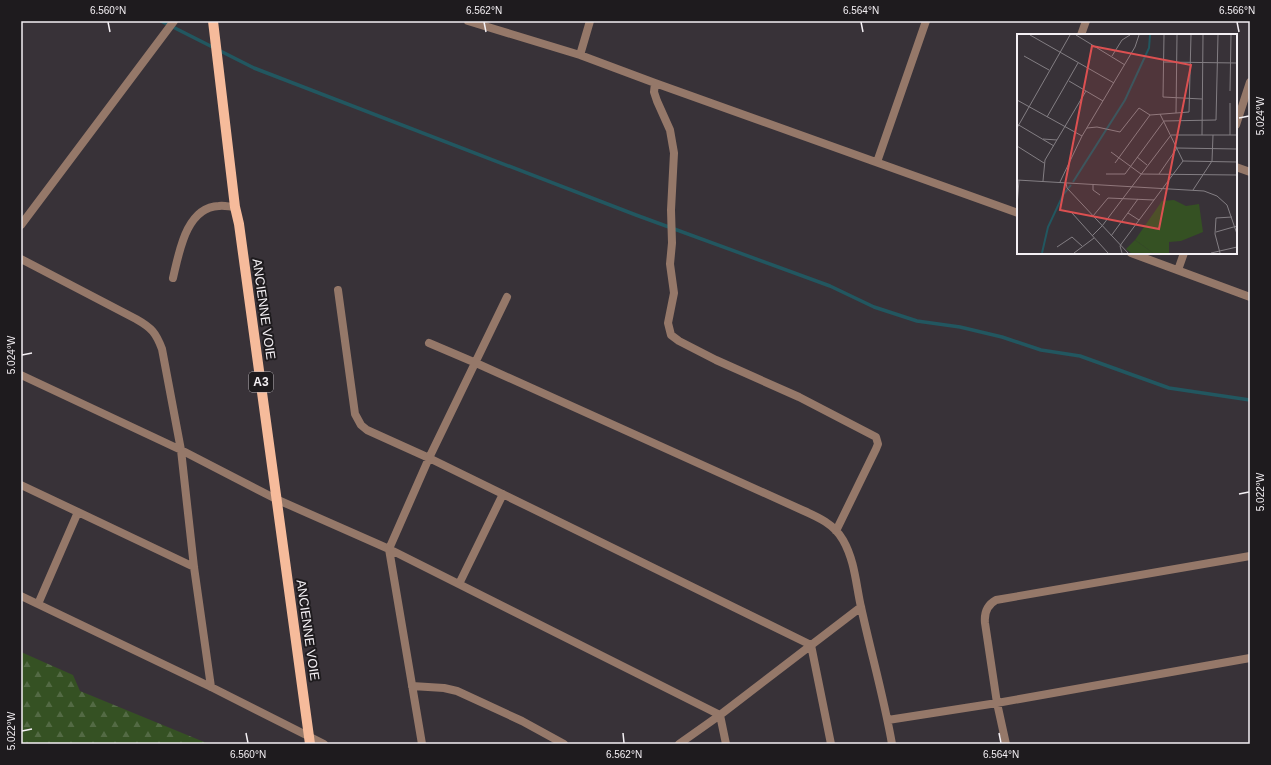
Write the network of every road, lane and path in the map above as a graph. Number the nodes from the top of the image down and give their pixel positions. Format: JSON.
{"nodes":[{"id":1,"x":174,"y":21,"type":"edge"},
{"id":2,"x":213,"y":21,"type":"edge"},
{"id":3,"x":468,"y":21,"type":"edge"},
{"id":4,"x":590,"y":21,"type":"edge"},
{"id":5,"x":926,"y":21,"type":"edge"},
{"id":6,"x":1086,"y":21,"type":"edge"},
{"id":7,"x":1081,"y":34,"type":"edge"},
{"id":8,"x":580,"y":55,"type":"junction"},
{"id":9,"x":1250,"y":82,"type":"edge"},
{"id":10,"x":654,"y":84,"type":"junction"},
{"id":11,"x":1237,"y":122,"type":"edge"},
{"id":12,"x":877,"y":162,"type":"junction"},
{"id":13,"x":1237,"y":167,"type":"edge"},
{"id":14,"x":1250,"y":172,"type":"edge"},
{"id":15,"x":235,"y":207,"type":"junction"},
{"id":16,"x":1017,"y":213,"type":"edge"},
{"id":17,"x":21,"y":225,"type":"edge"},
{"id":18,"x":1134,"y":254,"type":"edge"},
{"id":19,"x":1184,"y":254,"type":"edge"},
{"id":20,"x":21,"y":259,"type":"edge"},
{"id":21,"x":1178,"y":270,"type":"junction"},
{"id":22,"x":173,"y":278,"type":"dead end"},
{"id":23,"x":338,"y":290,"type":"dead end"},
{"id":24,"x":507,"y":297,"type":"dead end"},
{"id":25,"x":1250,"y":297,"type":"edge"},
{"id":26,"x":429,"y":343,"type":"dead end"},
{"id":27,"x":476,"y":362,"type":"junction"},
{"id":28,"x":21,"y":375,"type":"edge"},
{"id":29,"x":181,"y":450,"type":"junction"},
{"id":30,"x":430,"y":458,"type":"junction"},
{"id":31,"x":21,"y":485,"type":"edge"},
{"id":32,"x":503,"y":494,"type":"junction"},
{"id":33,"x":278,"y":500,"type":"junction"},
{"id":34,"x":78,"y":512,"type":"junction"},
{"id":35,"x":836,"y":531,"type":"junction"},
{"id":36,"x":389,"y":549,"type":"junction"},
{"id":37,"x":1250,"y":556,"type":"edge"},
{"id":38,"x":194,"y":567,"type":"junction"},
{"id":39,"x":459,"y":584,"type":"junction"},
{"id":40,"x":21,"y":596,"type":"edge"},
{"id":41,"x":38,"y":604,"type":"junction"},
{"id":42,"x":861,"y":607,"type":"junction"},
{"id":43,"x":811,"y":645,"type":"junction"},
{"id":44,"x":1250,"y":658,"type":"edge"},
{"id":45,"x":412,"y":686,"type":"junction"},
{"id":46,"x":211,"y":687,"type":"junction"},
{"id":47,"x":998,"y":703,"type":"junction"},
{"id":48,"x":720,"y":715,"type":"junction"},
{"id":49,"x":888,"y":720,"type":"junction"},
{"id":50,"x":310,"y":740,"type":"edge"},
{"id":51,"x":324,"y":744,"type":"edge"},
{"id":52,"x":422,"y":744,"type":"edge"},
{"id":53,"x":564,"y":744,"type":"edge"},
{"id":54,"x":679,"y":744,"type":"edge"},
{"id":55,"x":726,"y":744,"type":"edge"},
{"id":56,"x":831,"y":744,"type":"edge"},
{"id":57,"x":892,"y":744,"type":"edge"},
{"id":58,"x":1006,"y":744,"type":"edge"}],
"edges":[{"from":1,"to":17,"type":"street"},
{"from":2,"to":15,"type":"main road","name":"ANCIENNE VOIE","number":"A3"},
{"from":3,"to":8,"type":"street"},
{"from":4,"to":8,"type":"street"},
{"from":5,"to":12,"type":"street"},
{"from":6,"to":7,"type":"street"},
{"from":8,"to":10,"type":"street"},
{"from":9,"to":11,"type":"street"},
{"from":10,"to":12,"type":"street"},
{"from":10,"to":35,"type":"street"},
{"from":12,"to":16,"type":"street"},
{"from":13,"to":14,"type":"street"},
{"from":15,"to":22,"type":"street"},
{"from":15,"to":33,"type":"main road","name":"ANCIENNE VOIE","number":"A3"},
{"from":18,"to":21,"type":"street"},
{"from":19,"to":21,"type":"street"},
{"from":20,"to":29,"type":"street"},
{"from":21,"to":25,"type":"street"},
{"from":23,"to":30,"type":"street"},
{"from":24,"to":27,"type":"street"},
{"from":26,"to":27,"type":"street"},
{"from":27,"to":30,"type":"street"},
{"from":27,"to":35,"type":"street"},
{"from":28,"to":29,"type":"street"},
{"from":29,"to":33,"type":"street"},
{"from":29,"to":38,"type":"street"},
{"from":30,"to":32,"type":"street"},
{"from":30,"to":36,"type":"street"},
{"from":31,"to":34,"type":"street"},
{"from":32,"to":39,"type":"street"},
{"from":32,"to":43,"type":"street"},
{"from":33,"to":36,"type":"street"},
{"from":33,"to":50,"type":"main road","name":"ANCIENNE VOIE","number":"A3"},
{"from":34,"to":38,"type":"street"},
{"from":34,"to":41,"type":"street"},
{"from":35,"to":42,"type":"street"},
{"from":36,"to":39,"type":"street"},
{"from":36,"to":45,"type":"street"},
{"from":37,"to":47,"type":"street"},
{"from":38,"to":46,"type":"street"},
{"from":39,"to":48,"type":"street"},
{"from":40,"to":41,"type":"street"},
{"from":41,"to":46,"type":"street"},
{"from":42,"to":43,"type":"street"},
{"from":42,"to":49,"type":"street"},
{"from":43,"to":48,"type":"street"},
{"from":43,"to":56,"type":"street"},
{"from":44,"to":47,"type":"street"},
{"from":45,"to":52,"type":"street"},
{"from":45,"to":53,"type":"street"},
{"from":46,"to":50,"type":"street"},
{"from":47,"to":49,"type":"street"},
{"from":47,"to":58,"type":"street"},
{"from":48,"to":54,"type":"street"},
{"from":48,"to":55,"type":"street"},
{"from":49,"to":57,"type":"street"},
{"from":50,"to":51,"type":"street"}]}
